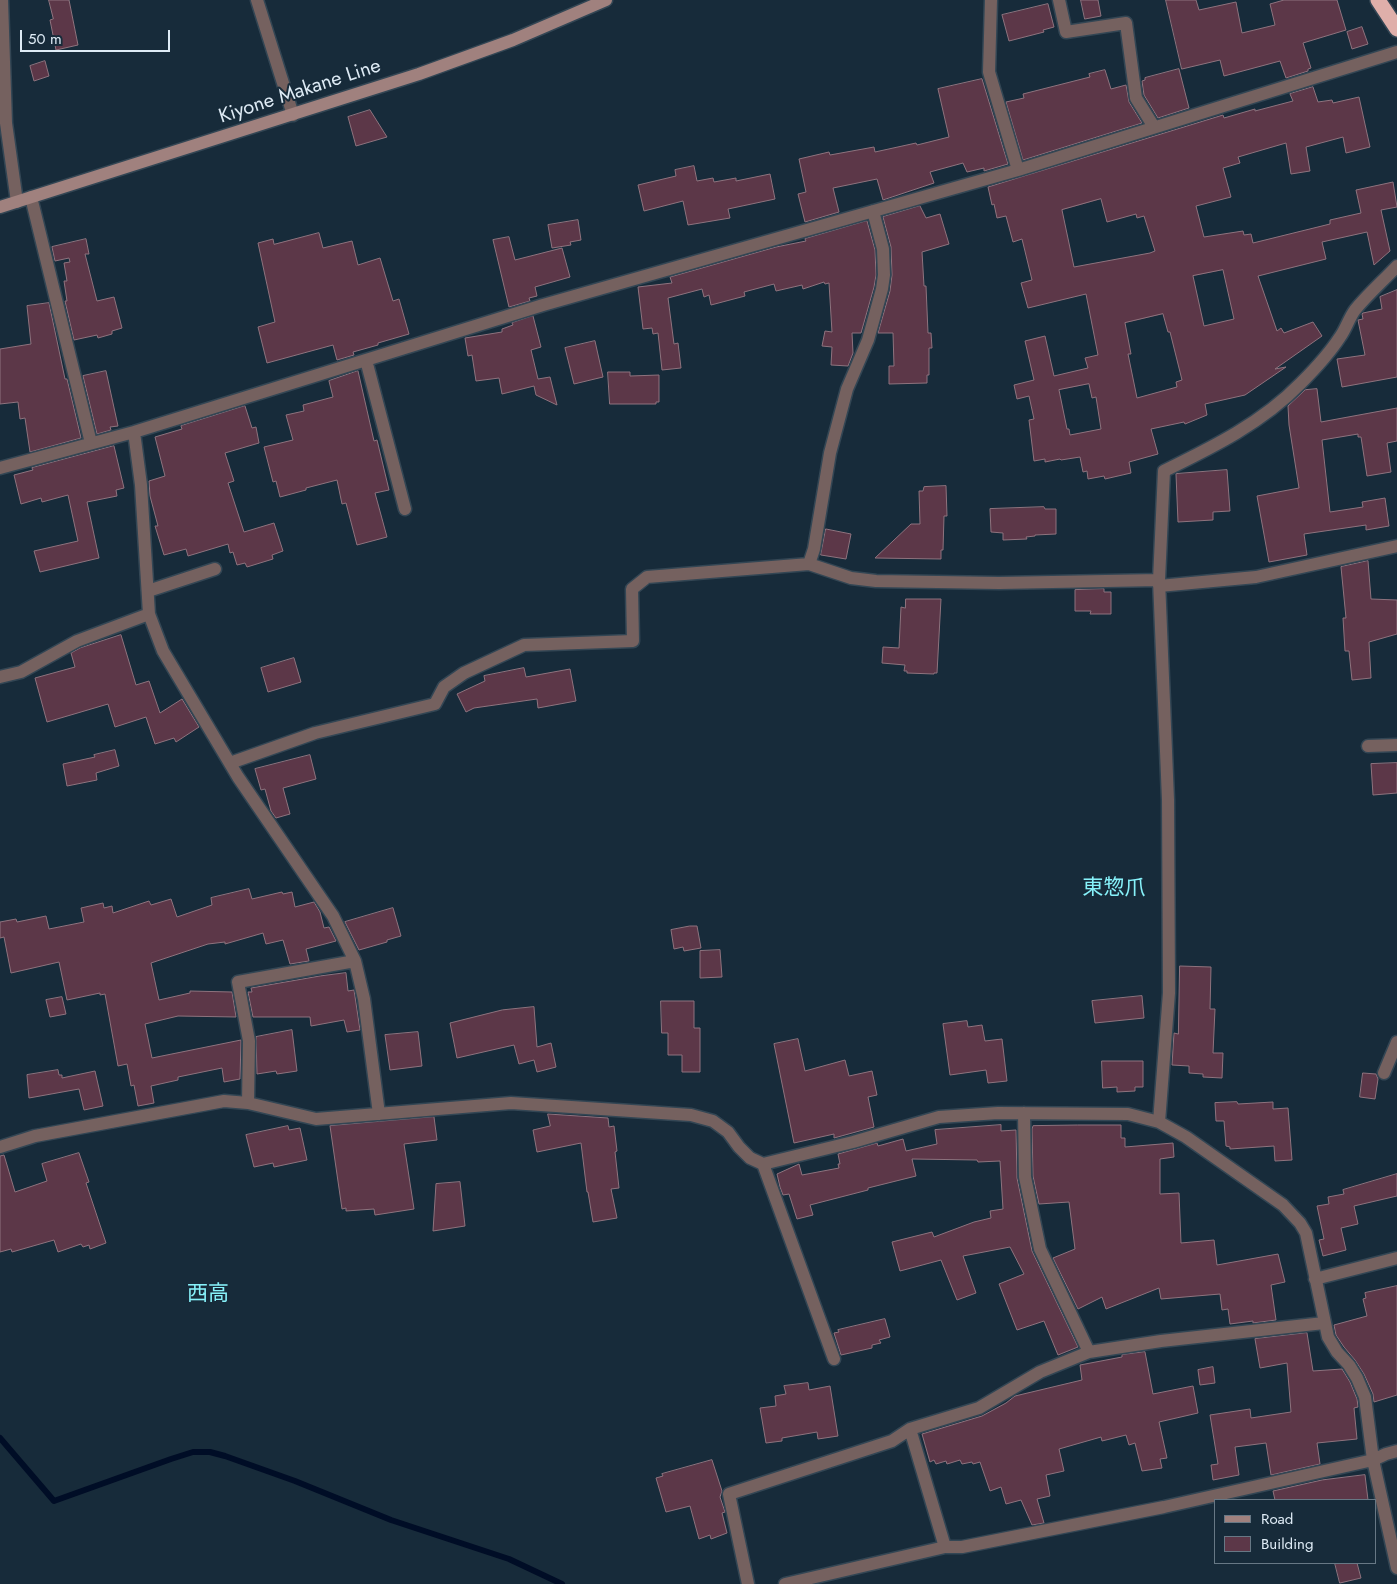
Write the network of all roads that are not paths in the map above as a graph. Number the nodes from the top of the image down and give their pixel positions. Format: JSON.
{"nodes":[{"id":1,"x":2,"y":0,"type":"edge"},
{"id":2,"x":257,"y":0,"type":"edge"},
{"id":3,"x":606,"y":0,"type":"edge"},
{"id":4,"x":992,"y":0,"type":"edge"},
{"id":5,"x":1059,"y":0,"type":"edge"},
{"id":6,"x":1378,"y":0,"type":"edge"},
{"id":7,"x":1397,"y":29,"type":"edge"},
{"id":8,"x":1397,"y":52,"type":"edge"},
{"id":9,"x":293,"y":115,"type":"junction"},
{"id":10,"x":1154,"y":127,"type":"junction"},
{"id":11,"x":1018,"y":170,"type":"junction"},
{"id":12,"x":31,"y":197,"type":"junction"},
{"id":13,"x":17,"y":202,"type":"junction"},
{"id":14,"x":0,"y":207,"type":"edge"},
{"id":15,"x":873,"y":211,"type":"junction"},
{"id":16,"x":1397,"y":266,"type":"edge"},
{"id":17,"x":366,"y":360,"type":"junction"},
{"id":18,"x":134,"y":432,"type":"junction"},
{"id":19,"x":91,"y":443,"type":"junction"},
{"id":20,"x":0,"y":468,"type":"edge"},
{"id":21,"x":404,"y":509,"type":"dead end"},
{"id":22,"x":1397,"y":546,"type":"edge"},
{"id":23,"x":808,"y":564,"type":"junction"},
{"id":24,"x":216,"y":569,"type":"dead end"},
{"id":25,"x":1159,"y":583,"type":"junction"},
{"id":26,"x":148,"y":591,"type":"junction"},
{"id":27,"x":150,"y":614,"type":"junction"},
{"id":28,"x":0,"y":677,"type":"edge"},
{"id":29,"x":1397,"y":744,"type":"edge"},
{"id":30,"x":1368,"y":746,"type":"dead end"},
{"id":31,"x":230,"y":763,"type":"junction"},
{"id":32,"x":355,"y":961,"type":"junction"},
{"id":33,"x":1397,"y":1042,"type":"edge"},
{"id":34,"x":1384,"y":1073,"type":"dead end"},
{"id":35,"x":248,"y":1102,"type":"junction"},
{"id":36,"x":1024,"y":1113,"type":"junction"},
{"id":37,"x":379,"y":1114,"type":"junction"},
{"id":38,"x":1159,"y":1122,"type":"junction"},
{"id":39,"x":0,"y":1147,"type":"edge"},
{"id":40,"x":763,"y":1164,"type":"junction"},
{"id":41,"x":1397,"y":1258,"type":"edge"},
{"id":42,"x":1315,"y":1279,"type":"junction"},
{"id":43,"x":1324,"y":1323,"type":"junction"},
{"id":44,"x":1089,"y":1352,"type":"junction"},
{"id":45,"x":834,"y":1359,"type":"dead end"},
{"id":46,"x":910,"y":1429,"type":"junction"},
{"id":47,"x":1397,"y":1451,"type":"edge"},
{"id":48,"x":1373,"y":1460,"type":"junction"},
{"id":49,"x":945,"y":1548,"type":"junction"},
{"id":50,"x":1397,"y":1568,"type":"edge"},
{"id":51,"x":748,"y":1584,"type":"edge"},
{"id":52,"x":785,"y":1584,"type":"edge"}],
"edges":[{"from":1,"to":13,"type":"street"},
{"from":2,"to":9,"type":"street"},
{"from":3,"to":9,"type":"main road","name":"Kiyone Makane Line"},
{"from":4,"to":11,"type":"street"},
{"from":5,"to":10,"type":"street"},
{"from":6,"to":7,"type":"highway"},
{"from":8,"to":10,"type":"street"},
{"from":9,"to":12,"type":"main road","name":"Kiyone Makane Line"},
{"from":10,"to":11,"type":"street"},
{"from":11,"to":15,"type":"street"},
{"from":12,"to":13,"type":"main road","name":"Kiyone Makane Line"},
{"from":12,"to":19,"type":"street"},
{"from":13,"to":14,"type":"main road","name":"Kiyone Makane Line"},
{"from":15,"to":17,"type":"street"},
{"from":15,"to":23,"type":"street"},
{"from":16,"to":25,"type":"street"},
{"from":17,"to":18,"type":"street"},
{"from":17,"to":21,"type":"street"},
{"from":18,"to":19,"type":"street"},
{"from":18,"to":26,"type":"street"},
{"from":19,"to":20,"type":"street"},
{"from":22,"to":25,"type":"street"},
{"from":23,"to":25,"type":"street"},
{"from":23,"to":31,"type":"street"},
{"from":24,"to":26,"type":"street"},
{"from":25,"to":38,"type":"street"},
{"from":26,"to":27,"type":"street"},
{"from":27,"to":28,"type":"street"},
{"from":27,"to":31,"type":"street"},
{"from":29,"to":30,"type":"street"},
{"from":31,"to":32,"type":"street"},
{"from":32,"to":35,"type":"street"},
{"from":32,"to":37,"type":"street"},
{"from":33,"to":34,"type":"street"},
{"from":35,"to":37,"type":"street"},
{"from":35,"to":39,"type":"street"},
{"from":36,"to":38,"type":"street"},
{"from":36,"to":40,"type":"street"},
{"from":36,"to":44,"type":"street"},
{"from":37,"to":40,"type":"street"},
{"from":38,"to":42,"type":"street"},
{"from":40,"to":45,"type":"street"},
{"from":41,"to":42,"type":"street"},
{"from":42,"to":43,"type":"street"},
{"from":43,"to":44,"type":"street"},
{"from":43,"to":48,"type":"street"},
{"from":44,"to":46,"type":"street"},
{"from":46,"to":49,"type":"street"},
{"from":46,"to":51,"type":"street"},
{"from":47,"to":48,"type":"street"},
{"from":48,"to":49,"type":"street"},
{"from":48,"to":50,"type":"street"},
{"from":49,"to":52,"type":"street"}]}
